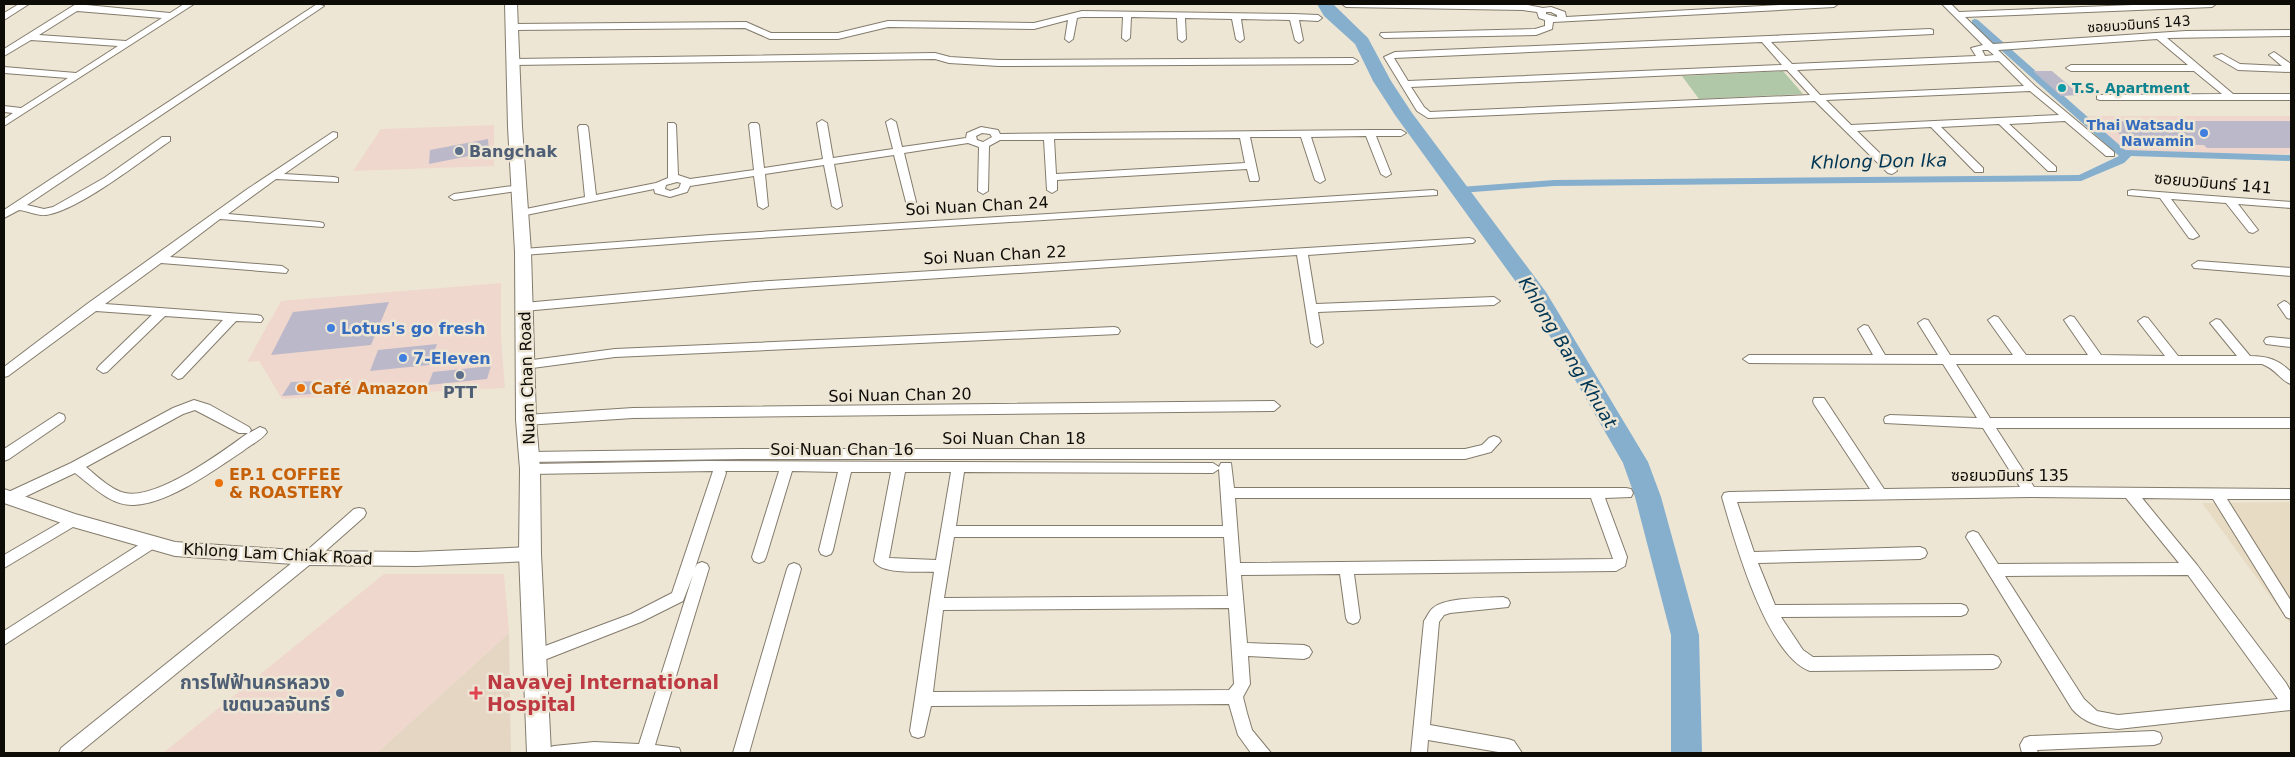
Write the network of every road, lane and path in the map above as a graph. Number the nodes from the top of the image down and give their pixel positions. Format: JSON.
{"nodes":[{"id":1,"x":25,"y":4,"type":"edge"},
{"id":2,"x":190,"y":4,"type":"edge"},
{"id":3,"x":511,"y":4,"type":"edge"},
{"id":4,"x":1209,"y":4,"type":"edge"},
{"id":5,"x":1346,"y":4,"type":"edge"},
{"id":6,"x":1834,"y":4,"type":"edge"},
{"id":7,"x":1946,"y":4,"type":"edge"},
{"id":8,"x":2212,"y":4,"type":"edge"},
{"id":9,"x":79,"y":6,"type":"edge"},
{"id":10,"x":320,"y":6,"type":"dead end"},
{"id":11,"x":1717,"y":7,"type":"edge"},
{"id":12,"x":1542,"y":10,"type":"junction"},
{"id":13,"x":1127,"y":15,"type":"junction"},
{"id":14,"x":1958,"y":15,"type":"junction"},
{"id":15,"x":170,"y":16,"type":"junction"},
{"id":16,"x":1072,"y":16,"type":"junction"},
{"id":17,"x":1181,"y":16,"type":"junction"},
{"id":18,"x":1208,"y":16,"type":"junction"},
{"id":19,"x":1236,"y":16,"type":"junction"},
{"id":20,"x":4,"y":17,"type":"edge"},
{"id":21,"x":1294,"y":17,"type":"junction"},
{"id":22,"x":1318,"y":18,"type":"dead end"},
{"id":23,"x":1561,"y":18,"type":"junction"},
{"id":24,"x":1549,"y":19,"type":"junction"},
{"id":25,"x":512,"y":27,"type":"junction"},
{"id":26,"x":1930,"y":32,"type":"dead end"},
{"id":27,"x":2291,"y":33,"type":"edge"},
{"id":28,"x":1384,"y":35,"type":"dead end"},
{"id":29,"x":2159,"y":36,"type":"junction"},
{"id":30,"x":29,"y":37,"type":"junction"},
{"id":31,"x":1126,"y":38,"type":"dead end"},
{"id":32,"x":1069,"y":39,"type":"dead end"},
{"id":33,"x":1182,"y":39,"type":"dead end"},
{"id":34,"x":1240,"y":39,"type":"dead end"},
{"id":35,"x":1764,"y":39,"type":"junction"},
{"id":36,"x":1299,"y":40,"type":"dead end"},
{"id":37,"x":126,"y":44,"type":"junction"},
{"id":38,"x":1989,"y":48,"type":"junction"},
{"id":39,"x":4,"y":53,"type":"edge"},
{"id":40,"x":2274,"y":55,"type":"dead end"},
{"id":41,"x":2219,"y":56,"type":"dead end"},
{"id":42,"x":1981,"y":58,"type":"junction"},
{"id":43,"x":1999,"y":58,"type":"junction"},
{"id":44,"x":1353,"y":61,"type":"dead end"},
{"id":45,"x":514,"y":62,"type":"junction"},
{"id":46,"x":1788,"y":66,"type":"junction"},
{"id":47,"x":2071,"y":68,"type":"dead end"},
{"id":48,"x":2197,"y":68,"type":"junction"},
{"id":49,"x":2291,"y":68,"type":"edge"},
{"id":50,"x":4,"y":70,"type":"edge"},
{"id":51,"x":76,"y":76,"type":"junction"},
{"id":52,"x":1405,"y":84,"type":"junction"},
{"id":53,"x":2032,"y":88,"type":"junction"},
{"id":54,"x":1817,"y":97,"type":"junction"},
{"id":55,"x":2100,"y":97,"type":"dead end"},
{"id":56,"x":2291,"y":97,"type":"edge"},
{"id":57,"x":2232,"y":98,"type":"junction"},
{"id":58,"x":4,"y":109,"type":"edge"},
{"id":59,"x":23,"y":110,"type":"junction"},
{"id":60,"x":2067,"y":118,"type":"junction"},
{"id":61,"x":891,"y":122,"type":"dead end"},
{"id":62,"x":2001,"y":122,"type":"junction"},
{"id":63,"x":4,"y":123,"type":"edge"},
{"id":64,"x":822,"y":123,"type":"dead end"},
{"id":65,"x":1933,"y":124,"type":"junction"},
{"id":66,"x":671,"y":125,"type":"dead end"},
{"id":67,"x":754,"y":125,"type":"dead end"},
{"id":68,"x":583,"y":127,"type":"dead end"},
{"id":69,"x":1850,"y":128,"type":"junction"},
{"id":70,"x":1401,"y":133,"type":"dead end"},
{"id":71,"x":1305,"y":134,"type":"junction"},
{"id":72,"x":1370,"y":134,"type":"junction"},
{"id":73,"x":333,"y":135,"type":"dead end"},
{"id":74,"x":1244,"y":135,"type":"junction"},
{"id":75,"x":1049,"y":136,"type":"junction"},
{"id":76,"x":997,"y":137,"type":"junction"},
{"id":77,"x":166,"y":140,"type":"dead end"},
{"id":78,"x":970,"y":140,"type":"junction"},
{"id":79,"x":984,"y":145,"type":"junction"},
{"id":80,"x":899,"y":151,"type":"junction"},
{"id":81,"x":2110,"y":154,"type":"dead end"},
{"id":82,"x":830,"y":160,"type":"junction"},
{"id":83,"x":1251,"y":166,"type":"junction"},
{"id":84,"x":2052,"y":169,"type":"dead end"},
{"id":85,"x":1979,"y":170,"type":"dead end"},
{"id":86,"x":1892,"y":171,"type":"dead end"},
{"id":87,"x":758,"y":172,"type":"junction"},
{"id":88,"x":1386,"y":174,"type":"dead end"},
{"id":89,"x":274,"y":176,"type":"junction"},
{"id":90,"x":1052,"y":177,"type":"junction"},
{"id":91,"x":673,"y":178,"type":"junction"},
{"id":92,"x":1254,"y":179,"type":"dead end"},
{"id":93,"x":334,"y":180,"type":"dead end"},
{"id":94,"x":1320,"y":180,"type":"dead end"},
{"id":95,"x":687,"y":184,"type":"junction"},
{"id":96,"x":520,"y":188,"type":"junction"},
{"id":97,"x":660,"y":188,"type":"junction"},
{"id":98,"x":1052,"y":190,"type":"dead end"},
{"id":99,"x":983,"y":191,"type":"dead end"},
{"id":100,"x":1433,"y":193,"type":"dead end"},
{"id":101,"x":2132,"y":193,"type":"dead end"},
{"id":102,"x":2163,"y":195,"type":"junction"},
{"id":103,"x":454,"y":197,"type":"dead end"},
{"id":104,"x":591,"y":198,"type":"junction"},
{"id":105,"x":2230,"y":201,"type":"junction"},
{"id":106,"x":911,"y":202,"type":"dead end"},
{"id":107,"x":2291,"y":205,"type":"edge"},
{"id":108,"x":18,"y":206,"type":"junction"},
{"id":109,"x":763,"y":206,"type":"dead end"},
{"id":110,"x":837,"y":206,"type":"dead end"},
{"id":111,"x":4,"y":215,"type":"edge"},
{"id":112,"x":217,"y":216,"type":"junction"},
{"id":113,"x":522,"y":217,"type":"junction"},
{"id":114,"x":319,"y":224,"type":"dead end"},
{"id":115,"x":2253,"y":230,"type":"dead end"},
{"id":116,"x":2192,"y":236,"type":"dead end"},
{"id":117,"x":1469,"y":241,"type":"dead end"},
{"id":118,"x":523,"y":252,"type":"junction"},
{"id":119,"x":1302,"y":253,"type":"junction"},
{"id":120,"x":158,"y":259,"type":"junction"},
{"id":121,"x":2198,"y":265,"type":"dead end"},
{"id":122,"x":282,"y":270,"type":"dead end"},
{"id":123,"x":2291,"y":272,"type":"edge"},
{"id":124,"x":1494,"y":301,"type":"dead end"},
{"id":125,"x":2284,"y":304,"type":"dead end"},
{"id":126,"x":91,"y":307,"type":"junction"},
{"id":127,"x":524,"y":307,"type":"junction"},
{"id":128,"x":1311,"y":308,"type":"junction"},
{"id":129,"x":162,"y":312,"type":"junction"},
{"id":130,"x":2291,"y":316,"type":"edge"},
{"id":131,"x":233,"y":317,"type":"junction"},
{"id":132,"x":257,"y":319,"type":"dead end"},
{"id":133,"x":1994,"y":320,"type":"dead end"},
{"id":134,"x":2070,"y":320,"type":"dead end"},
{"id":135,"x":2144,"y":321,"type":"dead end"},
{"id":136,"x":1924,"y":323,"type":"dead end"},
{"id":137,"x":2216,"y":323,"type":"dead end"},
{"id":138,"x":1864,"y":329,"type":"dead end"},
{"id":139,"x":1114,"y":331,"type":"dead end"},
{"id":140,"x":2270,"y":341,"type":"dead end"},
{"id":141,"x":1317,"y":343,"type":"dead end"},
{"id":142,"x":2291,"y":344,"type":"edge"},
{"id":143,"x":1749,"y":358,"type":"dead end"},
{"id":144,"x":1881,"y":359,"type":"junction"},
{"id":145,"x":2097,"y":359,"type":"junction"},
{"id":146,"x":2174,"y":359,"type":"junction"},
{"id":147,"x":1947,"y":360,"type":"junction"},
{"id":148,"x":2022,"y":360,"type":"junction"},
{"id":149,"x":2247,"y":360,"type":"junction"},
{"id":150,"x":525,"y":365,"type":"junction"},
{"id":151,"x":103,"y":369,"type":"dead end"},
{"id":152,"x":4,"y":373,"type":"edge"},
{"id":153,"x":178,"y":375,"type":"dead end"},
{"id":154,"x":2291,"y":380,"type":"edge"},
{"id":155,"x":1819,"y":401,"type":"dead end"},
{"id":156,"x":1274,"y":406,"type":"dead end"},
{"id":157,"x":59,"y":418,"type":"dead end"},
{"id":158,"x":526,"y":420,"type":"junction"},
{"id":159,"x":1890,"y":420,"type":"dead end"},
{"id":160,"x":1988,"y":423,"type":"junction"},
{"id":161,"x":2291,"y":423,"type":"edge"},
{"id":162,"x":244,"y":430,"type":"dead end"},
{"id":163,"x":260,"y":432,"type":"dead end"},
{"id":164,"x":1494,"y":441,"type":"dead end"},
{"id":165,"x":4,"y":456,"type":"edge"},
{"id":166,"x":1057,"y":462,"type":"junction"},
{"id":167,"x":530,"y":463,"type":"junction"},
{"id":168,"x":846,"y":466,"type":"junction"},
{"id":169,"x":899,"y":466,"type":"junction"},
{"id":170,"x":76,"y":467,"type":"junction"},
{"id":171,"x":787,"y":467,"type":"junction"},
{"id":172,"x":958,"y":468,"type":"junction"},
{"id":173,"x":719,"y":473,"type":"dead end"},
{"id":174,"x":2030,"y":492,"type":"junction"},
{"id":175,"x":1228,"y":493,"type":"junction"},
{"id":176,"x":1596,"y":493,"type":"junction"},
{"id":177,"x":1626,"y":493,"type":"dead end"},
{"id":178,"x":2130,"y":493,"type":"junction"},
{"id":179,"x":1880,"y":494,"type":"junction"},
{"id":180,"x":2217,"y":494,"type":"junction"},
{"id":181,"x":2291,"y":494,"type":"edge"},
{"id":182,"x":7,"y":497,"type":"edge"},
{"id":183,"x":359,"y":513,"type":"dead end"},
{"id":184,"x":73,"y":520,"type":"junction"},
{"id":185,"x":947,"y":531,"type":"junction"},
{"id":186,"x":1231,"y":532,"type":"junction"},
{"id":187,"x":1973,"y":537,"type":"dead end"},
{"id":188,"x":151,"y":543,"type":"junction"},
{"id":189,"x":826,"y":550,"type":"dead end"},
{"id":190,"x":1920,"y":553,"type":"dead end"},
{"id":191,"x":530,"y":554,"type":"junction"},
{"id":192,"x":759,"y":556,"type":"dead end"},
{"id":193,"x":308,"y":558,"type":"junction"},
{"id":194,"x":1747,"y":558,"type":"junction"},
{"id":195,"x":4,"y":562,"type":"edge"},
{"id":196,"x":942,"y":566,"type":"junction"},
{"id":197,"x":1346,"y":567,"type":"junction"},
{"id":198,"x":702,"y":568,"type":"dead end"},
{"id":199,"x":794,"y":569,"type":"dead end"},
{"id":200,"x":1234,"y":569,"type":"junction"},
{"id":201,"x":2192,"y":569,"type":"junction"},
{"id":202,"x":1994,"y":570,"type":"junction"},
{"id":203,"x":1237,"y":602,"type":"junction"},
{"id":204,"x":1503,"y":603,"type":"dead end"},
{"id":205,"x":936,"y":604,"type":"junction"},
{"id":206,"x":2290,"y":609,"type":"edge"},
{"id":207,"x":1961,"y":610,"type":"dead end"},
{"id":208,"x":1771,"y":611,"type":"junction"},
{"id":209,"x":1353,"y":618,"type":"dead end"},
{"id":210,"x":4,"y":639,"type":"edge"},
{"id":211,"x":1240,"y":649,"type":"junction"},
{"id":212,"x":1304,"y":652,"type":"dead end"},
{"id":213,"x":534,"y":657,"type":"junction"},
{"id":214,"x":1993,"y":662,"type":"dead end"},
{"id":215,"x":1235,"y":696,"type":"junction"},
{"id":216,"x":924,"y":699,"type":"junction"},
{"id":217,"x":918,"y":731,"type":"dead end"},
{"id":218,"x":1421,"y":731,"type":"junction"},
{"id":219,"x":2154,"y":738,"type":"dead end"},
{"id":220,"x":646,"y":751,"type":"junction"},
{"id":221,"x":1264,"y":752,"type":"edge"},
{"id":222,"x":67,"y":753,"type":"edge"},
{"id":223,"x":538,"y":753,"type":"edge"},
{"id":224,"x":554,"y":753,"type":"edge"},
{"id":225,"x":672,"y":753,"type":"edge"},
{"id":226,"x":741,"y":753,"type":"edge"},
{"id":227,"x":1419,"y":753,"type":"edge"},
{"id":228,"x":1514,"y":753,"type":"edge"},
{"id":229,"x":2030,"y":753,"type":"edge"}],
"edges":[{"from":1,"to":20,"type":"street"},
{"from":2,"to":15,"type":"street"},
{"from":3,"to":25,"type":"main road","name":"Nuan Chan Road"},
{"from":4,"to":18,"type":"street"},
{"from":5,"to":12,"type":"street"},
{"from":6,"to":11,"type":"street"},
{"from":7,"to":14,"type":"street"},
{"from":8,"to":14,"type":"street"},
{"from":9,"to":15,"type":"street"},
{"from":9,"to":30,"type":"street"},
{"from":10,"to":108,"type":"street"},
{"from":11,"to":23,"type":"street"},
{"from":12,"to":23,"type":"street"},
{"from":12,"to":24,"type":"street"},
{"from":13,"to":16,"type":"street"},
{"from":13,"to":17,"type":"street"},
{"from":13,"to":31,"type":"street"},
{"from":14,"to":38,"type":"street"},
{"from":15,"to":37,"type":"street"},
{"from":16,"to":25,"type":"street"},
{"from":16,"to":32,"type":"street"},
{"from":17,"to":18,"type":"street"},
{"from":17,"to":33,"type":"street"},
{"from":18,"to":19,"type":"street"},
{"from":19,"to":21,"type":"street"},
{"from":19,"to":34,"type":"street"},
{"from":21,"to":22,"type":"street"},
{"from":21,"to":36,"type":"street"},
{"from":23,"to":24,"type":"street"},
{"from":24,"to":28,"type":"street"},
{"from":25,"to":45,"type":"main road","name":"Nuan Chan Road"},
{"from":26,"to":35,"type":"street"},
{"from":27,"to":29,"type":"street","name":"ซอยนวมินทร์ 143"},
{"from":29,"to":38,"type":"street","name":"ซอยนวมินทร์ 143"},
{"from":29,"to":48,"type":"street"},
{"from":30,"to":37,"type":"street"},
{"from":30,"to":39,"type":"street"},
{"from":35,"to":46,"type":"street"},
{"from":35,"to":52,"type":"street"},
{"from":37,"to":51,"type":"street"},
{"from":38,"to":42,"type":"street"},
{"from":38,"to":43,"type":"street"},
{"from":40,"to":49,"type":"street"},
{"from":41,"to":49,"type":"street"},
{"from":42,"to":43,"type":"street"},
{"from":42,"to":46,"type":"street"},
{"from":43,"to":53,"type":"street"},
{"from":44,"to":45,"type":"street"},
{"from":45,"to":96,"type":"main road","name":"Nuan Chan Road"},
{"from":46,"to":52,"type":"street"},
{"from":46,"to":54,"type":"street"},
{"from":47,"to":48,"type":"street"},
{"from":48,"to":57,"type":"street"},
{"from":50,"to":51,"type":"street"},
{"from":51,"to":59,"type":"street"},
{"from":52,"to":54,"type":"street"},
{"from":53,"to":54,"type":"street"},
{"from":53,"to":60,"type":"street"},
{"from":54,"to":69,"type":"street"},
{"from":55,"to":57,"type":"street"},
{"from":56,"to":57,"type":"street"},
{"from":58,"to":59,"type":"street"},
{"from":59,"to":63,"type":"street"},
{"from":60,"to":62,"type":"street"},
{"from":60,"to":81,"type":"street"},
{"from":61,"to":80,"type":"street"},
{"from":62,"to":65,"type":"street"},
{"from":62,"to":84,"type":"street"},
{"from":64,"to":82,"type":"street"},
{"from":65,"to":69,"type":"street"},
{"from":65,"to":85,"type":"street"},
{"from":66,"to":91,"type":"street"},
{"from":67,"to":87,"type":"street"},
{"from":68,"to":104,"type":"street"},
{"from":69,"to":86,"type":"street"},
{"from":70,"to":72,"type":"street"},
{"from":71,"to":72,"type":"street"},
{"from":71,"to":74,"type":"street"},
{"from":71,"to":94,"type":"street"},
{"from":72,"to":88,"type":"street"},
{"from":73,"to":89,"type":"street"},
{"from":74,"to":75,"type":"street"},
{"from":74,"to":83,"type":"street"},
{"from":75,"to":76,"type":"street"},
{"from":75,"to":90,"type":"street"},
{"from":76,"to":78,"type":"street"},
{"from":76,"to":79,"type":"street"},
{"from":77,"to":108,"type":"street"},
{"from":78,"to":79,"type":"street"},
{"from":78,"to":80,"type":"street"},
{"from":79,"to":99,"type":"street"},
{"from":80,"to":82,"type":"street"},
{"from":80,"to":106,"type":"street"},
{"from":82,"to":87,"type":"street"},
{"from":82,"to":110,"type":"street"},
{"from":83,"to":90,"type":"street"},
{"from":83,"to":92,"type":"street"},
{"from":87,"to":95,"type":"street"},
{"from":87,"to":109,"type":"street"},
{"from":89,"to":93,"type":"street"},
{"from":89,"to":112,"type":"street"},
{"from":90,"to":98,"type":"street"},
{"from":91,"to":95,"type":"street"},
{"from":91,"to":97,"type":"street"},
{"from":95,"to":97,"type":"street"},
{"from":96,"to":103,"type":"street"},
{"from":96,"to":113,"type":"main road","name":"Nuan Chan Road"},
{"from":97,"to":104,"type":"street"},
{"from":97,"to":113,"type":"street"},
{"from":100,"to":118,"type":"street","name":"Soi Nuan Chan 24"},
{"from":101,"to":102,"type":"street","name":"ซอยนวมินทร์ 141"},
{"from":102,"to":105,"type":"street","name":"ซอยนวมินทร์ 141"},
{"from":102,"to":116,"type":"street"},
{"from":104,"to":113,"type":"street"},
{"from":105,"to":107,"type":"street","name":"ซอยนวมินทร์ 141"},
{"from":105,"to":115,"type":"street"},
{"from":108,"to":111,"type":"street"},
{"from":112,"to":114,"type":"street"},
{"from":112,"to":120,"type":"street"},
{"from":113,"to":118,"type":"main road","name":"Nuan Chan Road"},
{"from":117,"to":119,"type":"street","name":"Soi Nuan Chan 22"},
{"from":118,"to":127,"type":"main road","name":"Nuan Chan Road"},
{"from":119,"to":127,"type":"street","name":"Soi Nuan Chan 22"},
{"from":119,"to":128,"type":"street"},
{"from":120,"to":122,"type":"street"},
{"from":120,"to":126,"type":"street"},
{"from":121,"to":123,"type":"street"},
{"from":124,"to":128,"type":"street"},
{"from":125,"to":130,"type":"street"},
{"from":126,"to":129,"type":"street"},
{"from":126,"to":152,"type":"street"},
{"from":127,"to":150,"type":"main road","name":"Nuan Chan Road"},
{"from":128,"to":141,"type":"street"},
{"from":129,"to":131,"type":"street"},
{"from":129,"to":151,"type":"street"},
{"from":131,"to":132,"type":"street"},
{"from":131,"to":153,"type":"street"},
{"from":133,"to":148,"type":"street"},
{"from":134,"to":145,"type":"street"},
{"from":135,"to":146,"type":"street"},
{"from":136,"to":147,"type":"street"},
{"from":137,"to":149,"type":"street"},
{"from":138,"to":144,"type":"street"},
{"from":139,"to":150,"type":"street"},
{"from":140,"to":142,"type":"street"},
{"from":143,"to":144,"type":"street"},
{"from":144,"to":147,"type":"street"},
{"from":145,"to":146,"type":"street"},
{"from":145,"to":148,"type":"street"},
{"from":146,"to":149,"type":"street"},
{"from":147,"to":148,"type":"street"},
{"from":147,"to":160,"type":"street"},
{"from":149,"to":154,"type":"street"},
{"from":150,"to":158,"type":"main road","name":"Nuan Chan Road"},
{"from":155,"to":179,"type":"street"},
{"from":156,"to":158,"type":"street","name":"Soi Nuan Chan 20"},
{"from":157,"to":165,"type":"street"},
{"from":158,"to":167,"type":"main road","name":"Nuan Chan Road"},
{"from":159,"to":160,"type":"street"},
{"from":160,"to":161,"type":"street"},
{"from":160,"to":174,"type":"street"},
{"from":162,"to":170,"type":"street"},
{"from":163,"to":170,"type":"street"},
{"from":164,"to":166,"type":"street","name":"Soi Nuan Chan 18"},
{"from":166,"to":167,"type":"street","name":"Soi Nuan Chan 18"},
{"from":166,"to":172,"type":"street","name":"Soi Nuan Chan 16"},
{"from":166,"to":175,"type":"street","name":"Soi Nuan Chan 16"},
{"from":167,"to":171,"type":"street","name":"Soi Nuan Chan 16"},
{"from":167,"to":191,"type":"main road","name":"Nuan Chan Road"},
{"from":168,"to":169,"type":"street","name":"Soi Nuan Chan 16"},
{"from":168,"to":171,"type":"street","name":"Soi Nuan Chan 16"},
{"from":168,"to":189,"type":"street"},
{"from":169,"to":172,"type":"street","name":"Soi Nuan Chan 16"},
{"from":169,"to":196,"type":"street"},
{"from":170,"to":182,"type":"street"},
{"from":171,"to":192,"type":"street"},
{"from":172,"to":185,"type":"street"},
{"from":173,"to":213,"type":"street"},
{"from":174,"to":178,"type":"street","name":"ซอยนวมินทร์ 135"},
{"from":174,"to":179,"type":"street","name":"ซอยนวมินทร์ 135"},
{"from":175,"to":176,"type":"street"},
{"from":175,"to":186,"type":"street"},
{"from":176,"to":177,"type":"street"},
{"from":176,"to":197,"type":"street"},
{"from":178,"to":180,"type":"street","name":"ซอยนวมินทร์ 135"},
{"from":178,"to":201,"type":"street"},
{"from":179,"to":194,"type":"street","name":"ซอยนวมินทร์ 135"},
{"from":180,"to":181,"type":"street","name":"ซอยนวมินทร์ 135"},
{"from":180,"to":206,"type":"street"},
{"from":182,"to":184,"type":"street","name":"Khlong Lam Chiak Road"},
{"from":183,"to":193,"type":"street"},
{"from":184,"to":188,"type":"street","name":"Khlong Lam Chiak Road"},
{"from":184,"to":195,"type":"street"},
{"from":185,"to":186,"type":"street"},
{"from":185,"to":196,"type":"street"},
{"from":186,"to":200,"type":"street"},
{"from":187,"to":202,"type":"street"},
{"from":188,"to":193,"type":"street","name":"Khlong Lam Chiak Road"},
{"from":188,"to":210,"type":"street"},
{"from":190,"to":194,"type":"street"},
{"from":191,"to":193,"type":"street","name":"Khlong Lam Chiak Road"},
{"from":191,"to":213,"type":"main road","name":"Nuan Chan Road"},
{"from":193,"to":222,"type":"street"},
{"from":194,"to":208,"type":"street"},
{"from":196,"to":205,"type":"street"},
{"from":197,"to":200,"type":"street"},
{"from":197,"to":209,"type":"street"},
{"from":198,"to":220,"type":"street"},
{"from":199,"to":226,"type":"street"},
{"from":200,"to":203,"type":"street"},
{"from":201,"to":202,"type":"street"},
{"from":201,"to":202,"type":"street"},
{"from":203,"to":205,"type":"street"},
{"from":203,"to":211,"type":"street"},
{"from":204,"to":218,"type":"street"},
{"from":205,"to":216,"type":"street"},
{"from":207,"to":208,"type":"street"},
{"from":208,"to":214,"type":"street"},
{"from":211,"to":212,"type":"street"},
{"from":211,"to":215,"type":"street"},
{"from":213,"to":223,"type":"main road","name":"Nuan Chan Road"},
{"from":215,"to":216,"type":"street"},
{"from":215,"to":221,"type":"street"},
{"from":216,"to":217,"type":"street"},
{"from":218,"to":227,"type":"street"},
{"from":218,"to":228,"type":"street"},
{"from":219,"to":229,"type":"street"},
{"from":220,"to":224,"type":"street"},
{"from":220,"to":225,"type":"street"}]}
